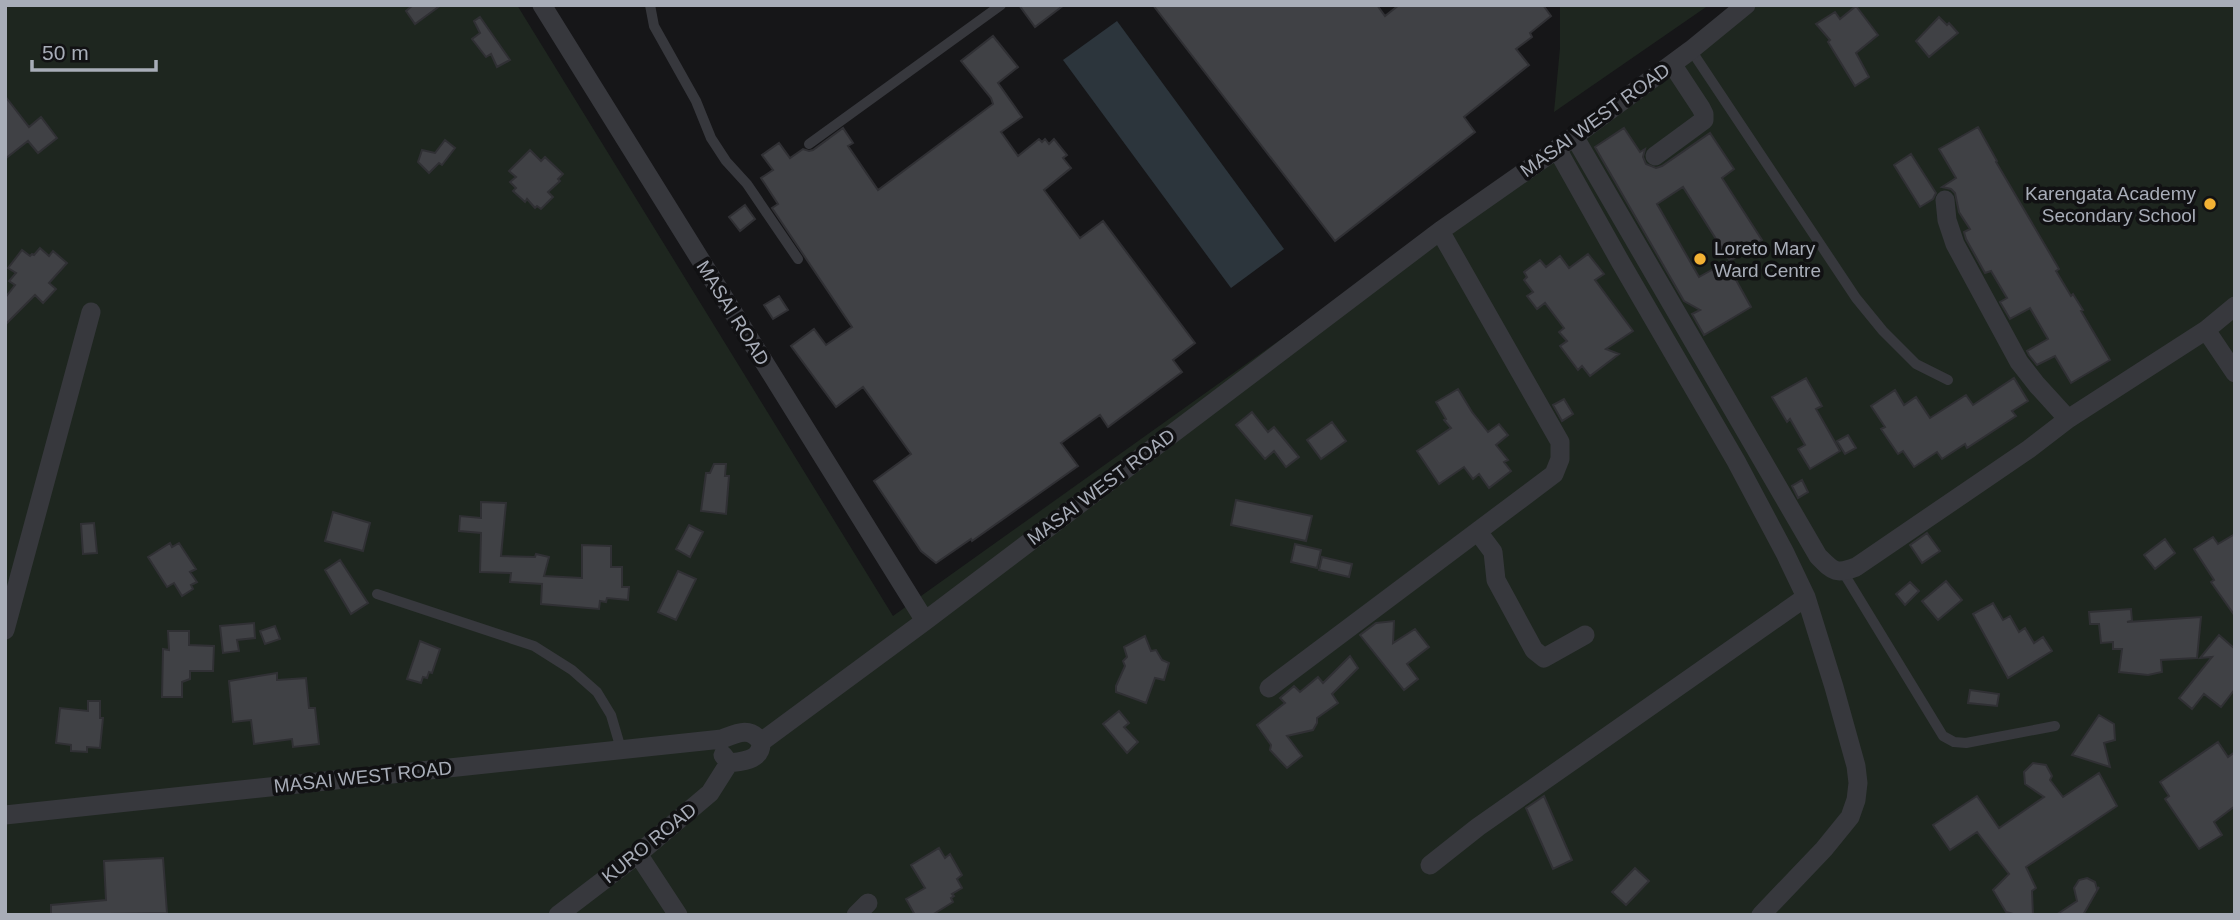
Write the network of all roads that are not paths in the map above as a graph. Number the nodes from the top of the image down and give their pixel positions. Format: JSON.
{"nodes":[{"id":1,"x":542,"y":5,"type":"edge"},
{"id":2,"x":650,"y":5,"type":"edge"},
{"id":3,"x":1001,"y":5,"type":"edge"},
{"id":4,"x":1746,"y":5,"type":"edge"},
{"id":5,"x":1690,"y":50,"type":"junction"},
{"id":6,"x":1672,"y":64,"type":"junction"},
{"id":7,"x":1574,"y":136,"type":"junction"},
{"id":8,"x":809,"y":144,"type":"dead end"},
{"id":9,"x":1557,"y":149,"type":"junction"},
{"id":10,"x":1656,"y":156,"type":"dead end"},
{"id":11,"x":1945,"y":200,"type":"dead end"},
{"id":12,"x":1440,"y":231,"type":"junction"},
{"id":13,"x":798,"y":259,"type":"dead end"},
{"id":14,"x":2235,"y":306,"type":"edge"},
{"id":15,"x":91,"y":312,"type":"dead end"},
{"id":16,"x":2206,"y":330,"type":"junction"},
{"id":17,"x":2235,"y":373,"type":"edge"},
{"id":18,"x":1948,"y":380,"type":"dead end"},
{"id":19,"x":2068,"y":419,"type":"junction"},
{"id":20,"x":1478,"y":532,"type":"junction"},
{"id":21,"x":1843,"y":572,"type":"junction"},
{"id":22,"x":377,"y":594,"type":"dead end"},
{"id":23,"x":1806,"y":597,"type":"junction"},
{"id":24,"x":925,"y":621,"type":"junction"},
{"id":25,"x":5,"y":630,"type":"edge"},
{"id":26,"x":1586,"y":635,"type":"dead end"},
{"id":27,"x":1269,"y":688,"type":"dead end"},
{"id":28,"x":2055,"y":726,"type":"dead end"},
{"id":29,"x":722,"y":739,"type":"junction"},
{"id":30,"x":761,"y":742,"type":"junction"},
{"id":31,"x":621,"y":749,"type":"junction"},
{"id":32,"x":729,"y":763,"type":"junction"},
{"id":33,"x":5,"y":815,"type":"edge"},
{"id":34,"x":638,"y":853,"type":"junction"},
{"id":35,"x":1430,"y":865,"type":"dead end"},
{"id":36,"x":558,"y":915,"type":"edge"},
{"id":37,"x":678,"y":915,"type":"edge"},
{"id":38,"x":1760,"y":915,"type":"edge"}],
"edges":[{"from":1,"to":24,"type":"street","name":"MASAI ROAD"},
{"from":2,"to":13,"type":"lane"},
{"from":3,"to":8,"type":"lane"},
{"from":4,"to":5,"type":"street","name":"MASAI WEST ROAD"},
{"from":5,"to":6,"type":"street","name":"MASAI WEST ROAD"},
{"from":5,"to":18,"type":"lane"},
{"from":6,"to":7,"type":"street","name":"MASAI WEST ROAD"},
{"from":6,"to":10,"type":"street"},
{"from":7,"to":9,"type":"street","name":"MASAI WEST ROAD"},
{"from":7,"to":21,"type":"street"},
{"from":9,"to":12,"type":"street","name":"MASAI WEST ROAD"},
{"from":9,"to":23,"type":"street"},
{"from":11,"to":19,"type":"street"},
{"from":12,"to":20,"type":"street"},
{"from":12,"to":24,"type":"street","name":"MASAI WEST ROAD"},
{"from":14,"to":16,"type":"street"},
{"from":15,"to":25,"type":"street"},
{"from":16,"to":17,"type":"street"},
{"from":16,"to":19,"type":"street"},
{"from":19,"to":21,"type":"street"},
{"from":20,"to":26,"type":"street"},
{"from":20,"to":27,"type":"street"},
{"from":21,"to":28,"type":"lane"},
{"from":22,"to":31,"type":"lane"},
{"from":23,"to":35,"type":"street"},
{"from":23,"to":38,"type":"street"},
{"from":24,"to":30,"type":"street","name":"MASAI WEST ROAD"},
{"from":29,"to":30,"type":"street"},
{"from":29,"to":31,"type":"street","name":"MASAI WEST ROAD"},
{"from":29,"to":32,"type":"street"},
{"from":30,"to":32,"type":"street"},
{"from":31,"to":33,"type":"street","name":"MASAI WEST ROAD"},
{"from":32,"to":34,"type":"street","name":"KURO ROAD"},
{"from":34,"to":36,"type":"street","name":"KURO ROAD"},
{"from":34,"to":37,"type":"street"}]}
